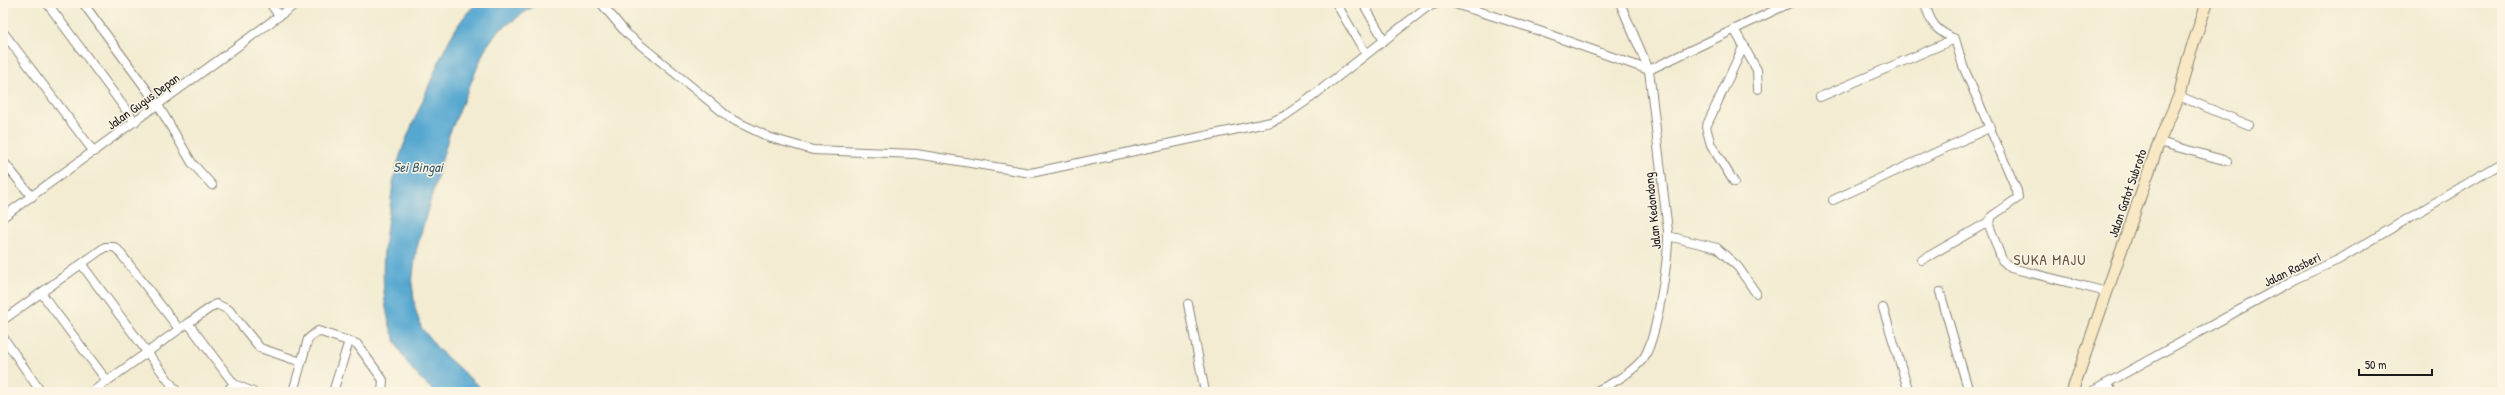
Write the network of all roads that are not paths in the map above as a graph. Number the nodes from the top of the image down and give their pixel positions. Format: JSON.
{"nodes":[{"id":1,"x":47,"y":3,"type":"edge"},
{"id":2,"x":83,"y":3,"type":"edge"},
{"id":3,"x":270,"y":3,"type":"edge"},
{"id":4,"x":297,"y":3,"type":"edge"},
{"id":5,"x":601,"y":3,"type":"edge"},
{"id":6,"x":1336,"y":3,"type":"edge"},
{"id":7,"x":1363,"y":3,"type":"edge"},
{"id":8,"x":1439,"y":3,"type":"edge"},
{"id":9,"x":1452,"y":3,"type":"edge"},
{"id":10,"x":1620,"y":3,"type":"edge"},
{"id":11,"x":1790,"y":3,"type":"edge"},
{"id":12,"x":1925,"y":3,"type":"edge"},
{"id":13,"x":2207,"y":3,"type":"edge"},
{"id":14,"x":279,"y":16,"type":"junction"},
{"id":15,"x":1734,"y":29,"type":"junction"},
{"id":16,"x":3,"y":32,"type":"edge"},
{"id":17,"x":1955,"y":39,"type":"junction"},
{"id":18,"x":1384,"y":40,"type":"junction"},
{"id":19,"x":1744,"y":44,"type":"junction"},
{"id":20,"x":1366,"y":54,"type":"junction"},
{"id":21,"x":1648,"y":70,"type":"junction"},
{"id":22,"x":1758,"y":89,"type":"dead end"},
{"id":23,"x":2179,"y":96,"type":"junction"},
{"id":24,"x":1820,"y":97,"type":"dead end"},
{"id":25,"x":158,"y":104,"type":"junction"},
{"id":26,"x":135,"y":122,"type":"junction"},
{"id":27,"x":2249,"y":125,"type":"dead end"},
{"id":28,"x":1990,"y":127,"type":"junction"},
{"id":29,"x":2159,"y":142,"type":"junction"},
{"id":30,"x":94,"y":152,"type":"junction"},
{"id":31,"x":3,"y":161,"type":"edge"},
{"id":32,"x":2227,"y":161,"type":"dead end"},
{"id":33,"x":2502,"y":163,"type":"edge"},
{"id":34,"x":1734,"y":182,"type":"dead end"},
{"id":35,"x":212,"y":185,"type":"dead end"},
{"id":36,"x":32,"y":197,"type":"junction"},
{"id":37,"x":1833,"y":200,"type":"dead end"},
{"id":38,"x":3,"y":218,"type":"edge"},
{"id":39,"x":1990,"y":221,"type":"junction"},
{"id":40,"x":1668,"y":236,"type":"junction"},
{"id":41,"x":1922,"y":260,"type":"dead end"},
{"id":42,"x":82,"y":266,"type":"junction"},
{"id":43,"x":1940,"y":292,"type":"dead end"},
{"id":44,"x":2107,"y":292,"type":"junction"},
{"id":45,"x":1756,"y":293,"type":"dead end"},
{"id":46,"x":42,"y":294,"type":"junction"},
{"id":47,"x":1188,"y":304,"type":"dead end"},
{"id":48,"x":1883,"y":308,"type":"dead end"},
{"id":49,"x":3,"y":320,"type":"edge"},
{"id":50,"x":188,"y":323,"type":"junction"},
{"id":51,"x":179,"y":329,"type":"junction"},
{"id":52,"x":3,"y":337,"type":"edge"},
{"id":53,"x":349,"y":341,"type":"junction"},
{"id":54,"x":147,"y":352,"type":"junction"},
{"id":55,"x":302,"y":362,"type":"junction"},
{"id":56,"x":107,"y":381,"type":"junction"},
{"id":57,"x":234,"y":384,"type":"junction"},
{"id":58,"x":2108,"y":384,"type":"junction"},
{"id":59,"x":41,"y":392,"type":"edge"},
{"id":60,"x":92,"y":392,"type":"edge"},
{"id":61,"x":177,"y":392,"type":"edge"},
{"id":62,"x":226,"y":392,"type":"edge"},
{"id":63,"x":253,"y":392,"type":"edge"},
{"id":64,"x":293,"y":392,"type":"edge"},
{"id":65,"x":333,"y":392,"type":"edge"},
{"id":66,"x":382,"y":392,"type":"edge"},
{"id":67,"x":1205,"y":392,"type":"edge"},
{"id":68,"x":1594,"y":392,"type":"edge"},
{"id":69,"x":1908,"y":392,"type":"edge"},
{"id":70,"x":1968,"y":392,"type":"edge"},
{"id":71,"x":2072,"y":392,"type":"edge"},
{"id":72,"x":2090,"y":392,"type":"edge"},
{"id":73,"x":2112,"y":392,"type":"edge"}],
"edges":[{"from":1,"to":26,"type":"street"},
{"from":2,"to":25,"type":"street"},
{"from":3,"to":14,"type":"street"},
{"from":4,"to":14,"type":"street","name":"Jalan Gugus Depan"},
{"from":5,"to":20,"type":"street"},
{"from":6,"to":20,"type":"street"},
{"from":7,"to":18,"type":"street"},
{"from":8,"to":18,"type":"street"},
{"from":9,"to":21,"type":"street"},
{"from":10,"to":21,"type":"street","name":"Jalan Kedondong"},
{"from":11,"to":15,"type":"street"},
{"from":12,"to":17,"type":"street"},
{"from":13,"to":23,"type":"main road","name":"Jalan Gatot Subroto"},
{"from":14,"to":25,"type":"street","name":"Jalan Gugus Depan"},
{"from":15,"to":19,"type":"street"},
{"from":15,"to":21,"type":"street"},
{"from":16,"to":30,"type":"street"},
{"from":17,"to":24,"type":"street"},
{"from":17,"to":28,"type":"street"},
{"from":18,"to":20,"type":"street"},
{"from":19,"to":22,"type":"street"},
{"from":19,"to":34,"type":"street"},
{"from":21,"to":40,"type":"street","name":"Jalan Kedondong"},
{"from":23,"to":27,"type":"street"},
{"from":23,"to":29,"type":"main road","name":"Jalan Gatot Subroto"},
{"from":25,"to":26,"type":"street","name":"Jalan Gugus Depan"},
{"from":25,"to":35,"type":"street"},
{"from":26,"to":30,"type":"street","name":"Jalan Gugus Depan"},
{"from":28,"to":37,"type":"street"},
{"from":28,"to":39,"type":"street"},
{"from":29,"to":32,"type":"street"},
{"from":29,"to":44,"type":"main road","name":"Jalan Gatot Subroto"},
{"from":30,"to":36,"type":"street","name":"Jalan Gugus Depan"},
{"from":31,"to":36,"type":"street"},
{"from":33,"to":58,"type":"street","name":"Jalan Rasberi"},
{"from":36,"to":38,"type":"street","name":"Jalan Gugus Depan"},
{"from":39,"to":41,"type":"street"},
{"from":39,"to":44,"type":"street"},
{"from":40,"to":45,"type":"street"},
{"from":40,"to":68,"type":"street","name":"Jalan Kedondong"},
{"from":42,"to":46,"type":"street"},
{"from":42,"to":51,"type":"street"},
{"from":42,"to":54,"type":"street"},
{"from":43,"to":70,"type":"street"},
{"from":44,"to":71,"type":"main road","name":"Jalan Gatot Subroto"},
{"from":46,"to":49,"type":"street"},
{"from":46,"to":56,"type":"street"},
{"from":47,"to":67,"type":"street"},
{"from":48,"to":69,"type":"street"},
{"from":50,"to":51,"type":"street"},
{"from":50,"to":55,"type":"street"},
{"from":50,"to":57,"type":"street"},
{"from":51,"to":54,"type":"street"},
{"from":52,"to":59,"type":"street"},
{"from":53,"to":55,"type":"street"},
{"from":53,"to":65,"type":"street"},
{"from":53,"to":66,"type":"street"},
{"from":54,"to":56,"type":"street"},
{"from":54,"to":61,"type":"street"},
{"from":55,"to":64,"type":"street"},
{"from":56,"to":60,"type":"street"},
{"from":57,"to":62,"type":"street"},
{"from":57,"to":63,"type":"street"},
{"from":58,"to":72,"type":"street","name":"Jalan Rasberi"},
{"from":58,"to":73,"type":"street"}]}
